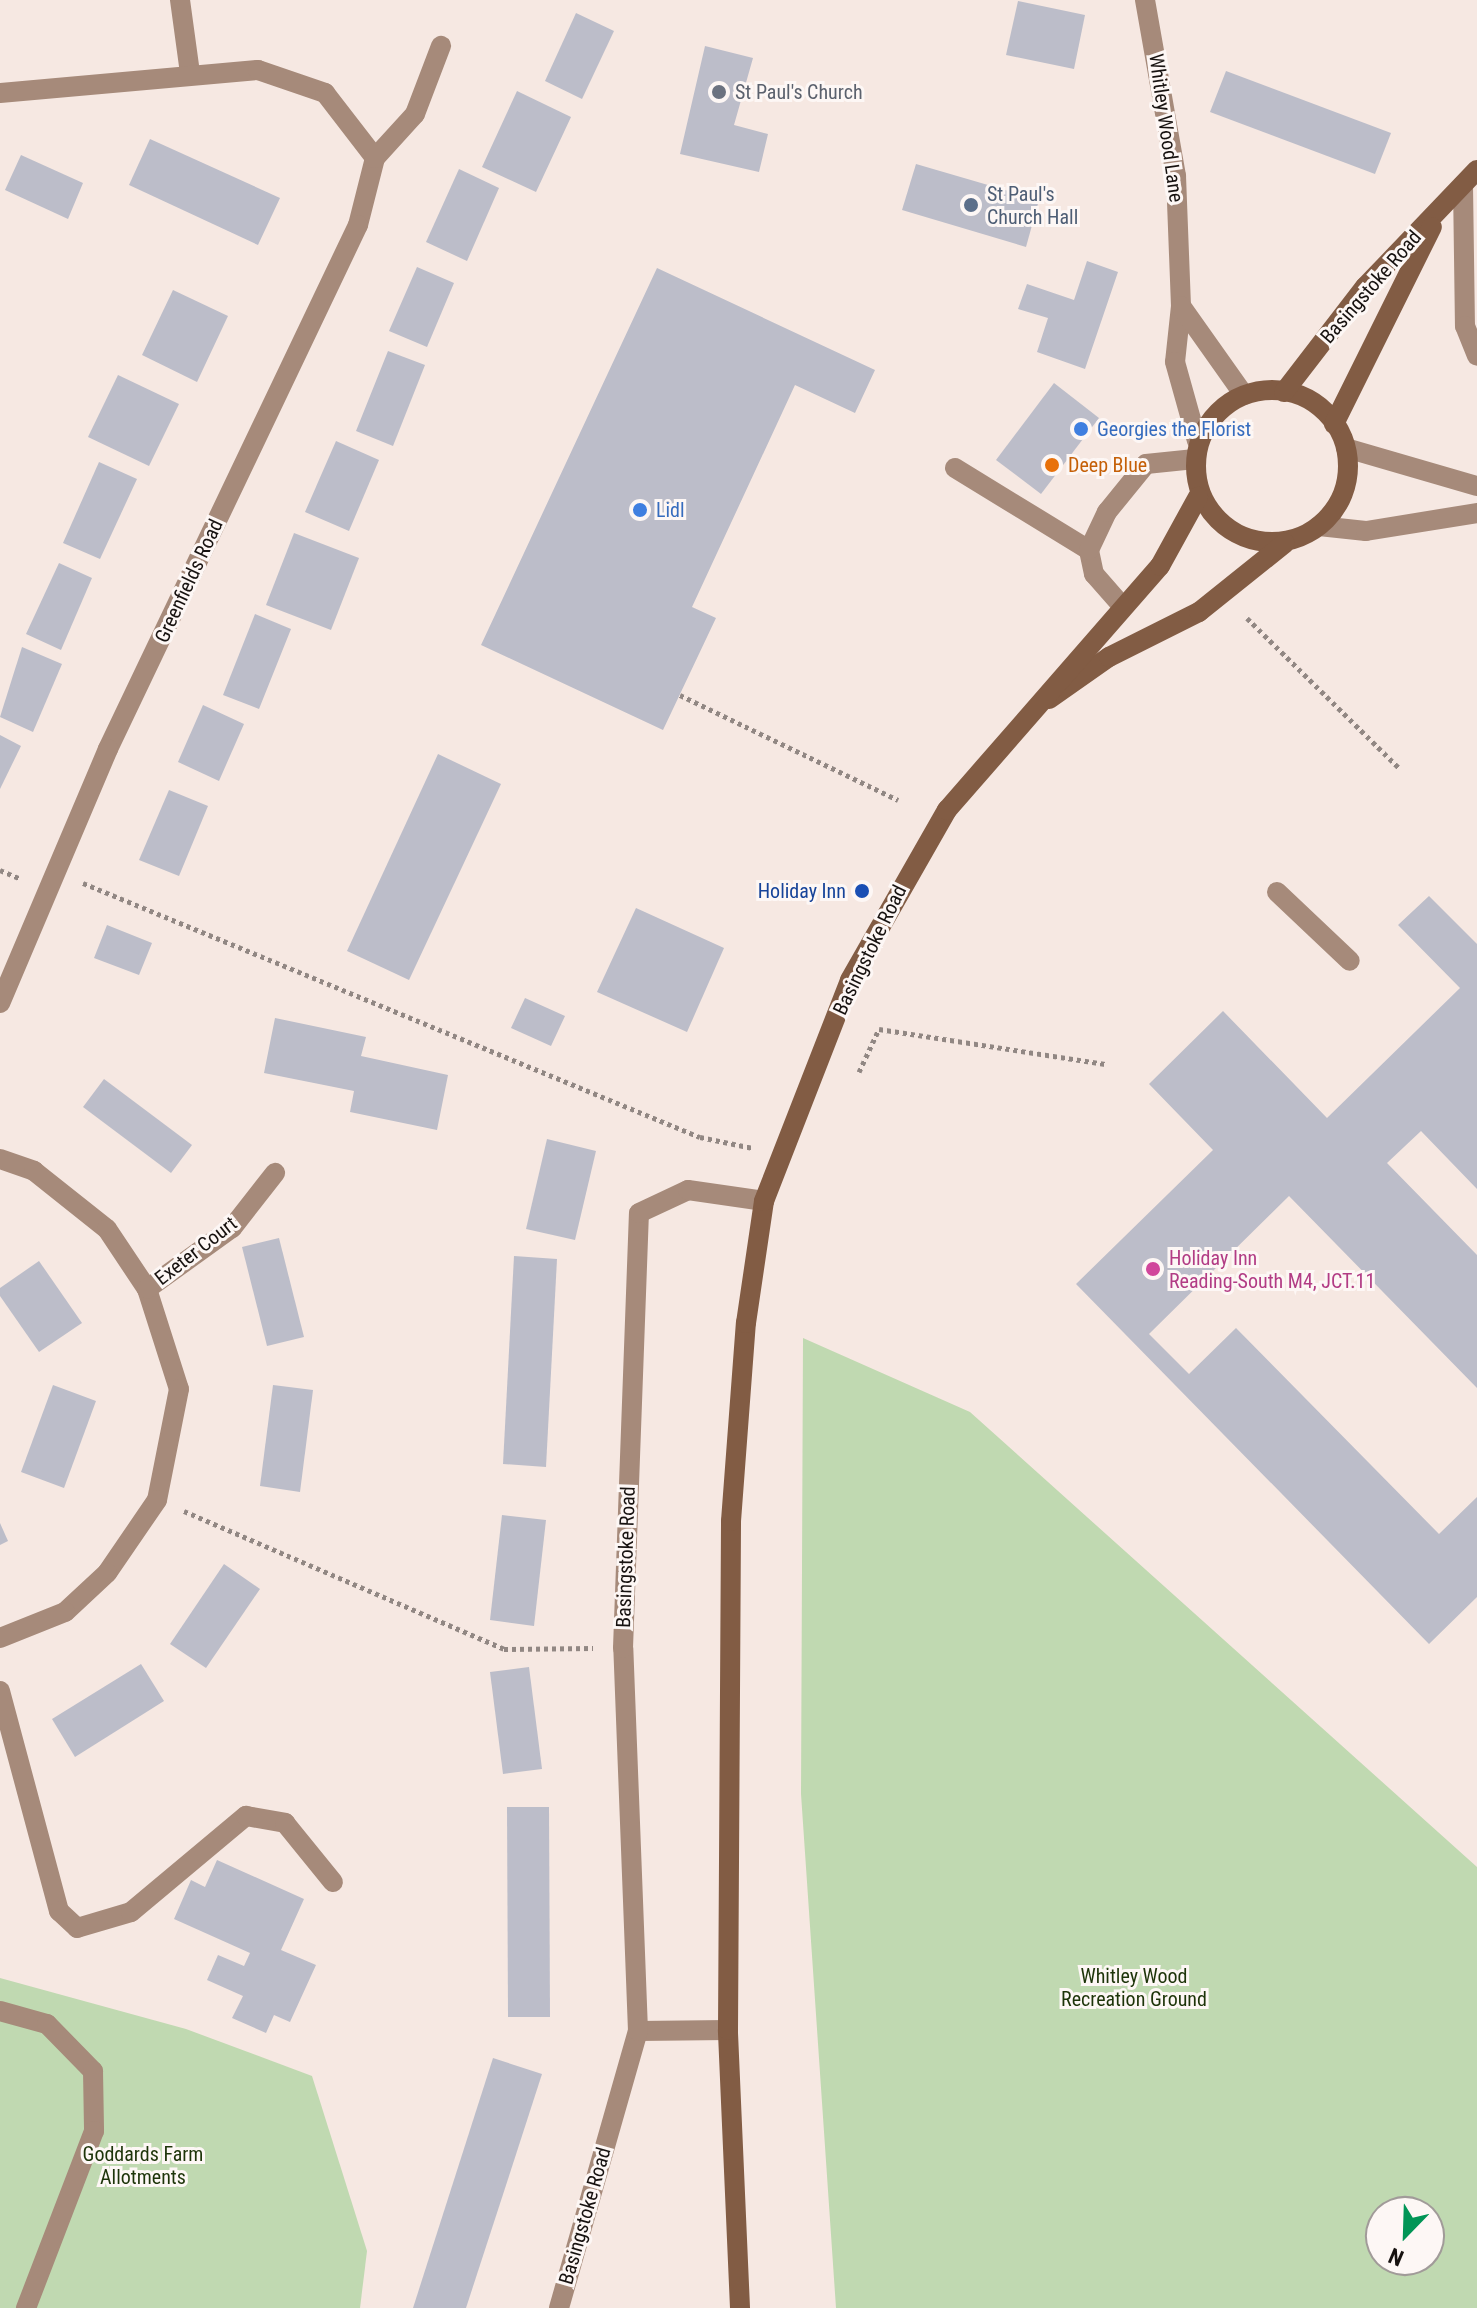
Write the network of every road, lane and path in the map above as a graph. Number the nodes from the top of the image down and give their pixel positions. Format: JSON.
{"nodes":[{"id":1,"x":180,"y":0,"type":"edge"},
{"id":2,"x":1145,"y":0,"type":"edge"},
{"id":3,"x":441,"y":46,"type":"dead end"},
{"id":4,"x":190,"y":73,"type":"junction"},
{"id":5,"x":0,"y":93,"type":"edge"},
{"id":6,"x":375,"y":158,"type":"junction"},
{"id":7,"x":1470,"y":177,"type":"edge"},
{"id":8,"x":1181,"y":306,"type":"junction"},
{"id":9,"x":1477,"y":356,"type":"edge"},
{"id":10,"x":1284,"y":392,"type":"junction"},
{"id":11,"x":1244,"y":395,"type":"junction"},
{"id":12,"x":1334,"y":424,"type":"junction"},
{"id":13,"x":1346,"y":448,"type":"junction"},
{"id":14,"x":1196,"y":450,"type":"junction"},
{"id":15,"x":955,"y":468,"type":"dead end"},
{"id":16,"x":1477,"y":486,"type":"edge"},
{"id":17,"x":1198,"y":497,"type":"junction"},
{"id":18,"x":1477,"y":513,"type":"edge"},
{"id":19,"x":1319,"y":526,"type":"junction"},
{"id":20,"x":1285,"y":543,"type":"junction"},
{"id":21,"x":1089,"y":550,"type":"junction"},
{"id":22,"x":1123,"y":607,"type":"junction"},
{"id":23,"x":1247,"y":618,"type":"dead end"},
{"id":24,"x":680,"y":695,"type":"dead end"},
{"id":25,"x":1017,"y":721,"type":"junction"},
{"id":26,"x":1399,"y":768,"type":"dead end"},
{"id":27,"x":898,"y":800,"type":"dead end"},
{"id":28,"x":0,"y":870,"type":"edge"},
{"id":29,"x":50,"y":882,"type":"junction"},
{"id":30,"x":1277,"y":892,"type":"dead end"},
{"id":31,"x":1350,"y":961,"type":"dead end"},
{"id":32,"x":0,"y":1003,"type":"edge"},
{"id":33,"x":1105,"y":1064,"type":"dead end"},
{"id":34,"x":859,"y":1072,"type":"dead end"},
{"id":35,"x":780,"y":1154,"type":"junction"},
{"id":36,"x":0,"y":1159,"type":"edge"},
{"id":37,"x":275,"y":1173,"type":"dead end"},
{"id":38,"x":764,"y":1201,"type":"junction"},
{"id":39,"x":147,"y":1289,"type":"junction"},
{"id":40,"x":157,"y":1500,"type":"junction"},
{"id":41,"x":0,"y":1638,"type":"edge"},
{"id":42,"x":623,"y":1648,"type":"junction"},
{"id":43,"x":0,"y":1691,"type":"edge"},
{"id":44,"x":333,"y":1882,"type":"dead end"},
{"id":45,"x":0,"y":2011,"type":"edge"},
{"id":46,"x":728,"y":2030,"type":"junction"},
{"id":47,"x":638,"y":2031,"type":"junction"},
{"id":48,"x":26,"y":2308,"type":"edge"},
{"id":49,"x":559,"y":2308,"type":"edge"},
{"id":50,"x":740,"y":2308,"type":"edge"}],
"edges":[{"from":1,"to":4,"type":"street"},
{"from":2,"to":8,"type":"street","name":"Whitley Wood Lane"},
{"from":3,"to":6,"type":"street","name":"Greenfields Road"},
{"from":4,"to":5,"type":"street"},
{"from":4,"to":6,"type":"street"},
{"from":6,"to":29,"type":"street","name":"Greenfields Road"},
{"from":7,"to":9,"type":"street"},
{"from":7,"to":10,"type":"main road","name":"Basingstoke Road"},
{"from":7,"to":12,"type":"main road","name":"Basingstoke Road"},
{"from":8,"to":11,"type":"street"},
{"from":8,"to":14,"type":"street","name":"Whitley Wood Lane"},
{"from":10,"to":11,"type":"main road"},
{"from":10,"to":12,"type":"main road"},
{"from":11,"to":14,"type":"main road"},
{"from":12,"to":13,"type":"main road"},
{"from":13,"to":16,"type":"street"},
{"from":13,"to":19,"type":"main road"},
{"from":14,"to":17,"type":"main road"},
{"from":14,"to":21,"type":"street"},
{"from":15,"to":21,"type":"street"},
{"from":17,"to":20,"type":"main road"},
{"from":17,"to":22,"type":"main road","name":"Basingstoke Road"},
{"from":18,"to":19,"type":"street"},
{"from":19,"to":20,"type":"main road"},
{"from":20,"to":25,"type":"main road","name":"Basingstoke Road"},
{"from":21,"to":22,"type":"street"},
{"from":22,"to":25,"type":"main road","name":"Basingstoke Road"},
{"from":23,"to":26,"type":"path"},
{"from":24,"to":27,"type":"path"},
{"from":25,"to":35,"type":"main road","name":"Basingstoke Road"},
{"from":28,"to":29,"type":"path"},
{"from":29,"to":32,"type":"street","name":"Greenfields Road"},
{"from":29,"to":35,"type":"path"},
{"from":30,"to":31,"type":"street"},
{"from":33,"to":34,"type":"path"},
{"from":35,"to":38,"type":"main road","name":"Basingstoke Road"},
{"from":36,"to":39,"type":"street"},
{"from":37,"to":39,"type":"street","name":"Exeter Court"},
{"from":38,"to":42,"type":"street","name":"Basingstoke Road"},
{"from":38,"to":46,"type":"main road","name":"Basingstoke Road"},
{"from":39,"to":40,"type":"street"},
{"from":40,"to":41,"type":"street"},
{"from":40,"to":42,"type":"path"},
{"from":42,"to":47,"type":"street","name":"Basingstoke Road"},
{"from":43,"to":44,"type":"street"},
{"from":45,"to":48,"type":"street"},
{"from":46,"to":47,"type":"street"},
{"from":46,"to":50,"type":"main road","name":"Basingstoke Road"},
{"from":47,"to":49,"type":"street","name":"Basingstoke Road"}]}
